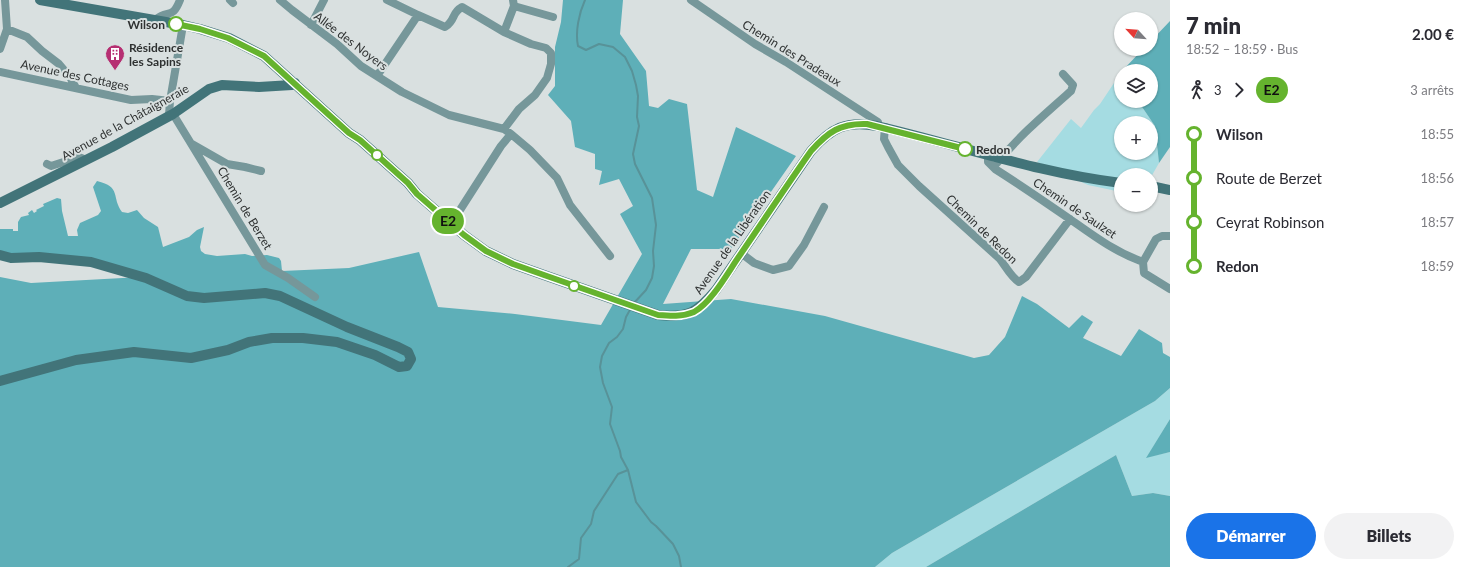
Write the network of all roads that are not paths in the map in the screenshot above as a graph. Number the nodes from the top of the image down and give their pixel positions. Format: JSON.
{"nodes":[{"id":1,"x":5,"y":0,"type":"edge"},
{"id":2,"x":42,"y":0,"type":"edge"},
{"id":3,"x":180,"y":0,"type":"edge"},
{"id":4,"x":280,"y":0,"type":"edge"},
{"id":5,"x":324,"y":0,"type":"edge"},
{"id":6,"x":387,"y":0,"type":"edge"},
{"id":7,"x":691,"y":0,"type":"edge"},
{"id":8,"x":514,"y":3,"type":"edge"},
{"id":9,"x":418,"y":15,"type":"junction"},
{"id":10,"x":553,"y":17,"type":"dead end"},
{"id":11,"x":155,"y":20,"type":"junction"},
{"id":12,"x":183,"y":25,"type":"junction"},
{"id":13,"x":311,"y":25,"type":"junction"},
{"id":14,"x":6,"y":29,"type":"junction"},
{"id":15,"x":504,"y":32,"type":"junction"},
{"id":16,"x":0,"y":49,"type":"edge"},
{"id":17,"x":276,"y":67,"type":"junction"},
{"id":18,"x":0,"y":72,"type":"edge"},
{"id":19,"x":1063,"y":74,"type":"dead end"},
{"id":20,"x":377,"y":76,"type":"junction"},
{"id":21,"x":295,"y":83,"type":"junction"},
{"id":22,"x":267,"y":86,"type":"junction"},
{"id":23,"x":76,"y":88,"type":"junction"},
{"id":24,"x":170,"y":101,"type":"junction"},
{"id":25,"x":171,"y":114,"type":"junction"},
{"id":26,"x":881,"y":127,"type":"junction"},
{"id":27,"x":508,"y":132,"type":"junction"},
{"id":28,"x":192,"y":144,"type":"junction"},
{"id":29,"x":988,"y":155,"type":"junction"},
{"id":30,"x":1001,"y":158,"type":"junction"},
{"id":31,"x":86,"y":160,"type":"junction"},
{"id":32,"x":47,"y":164,"type":"dead end"},
{"id":33,"x":995,"y":169,"type":"junction"},
{"id":34,"x":261,"y":172,"type":"dead end"},
{"id":35,"x":1114,"y":182,"type":"edge"},
{"id":36,"x":1158,"y":187,"type":"edge"},
{"id":37,"x":1170,"y":190,"type":"edge"},
{"id":38,"x":0,"y":203,"type":"edge"},
{"id":39,"x":824,"y":207,"type":"dead end"},
{"id":40,"x":1070,"y":219,"type":"junction"},
{"id":41,"x":451,"y":224,"type":"junction"},
{"id":42,"x":1170,"y":236,"type":"edge"},
{"id":43,"x":741,"y":253,"type":"junction"},
{"id":44,"x":0,"y":255,"type":"edge"},
{"id":45,"x":610,"y":256,"type":"dead end"},
{"id":46,"x":1143,"y":262,"type":"junction"},
{"id":47,"x":1170,"y":289,"type":"edge"},
{"id":48,"x":315,"y":297,"type":"dead end"},
{"id":49,"x":0,"y":381,"type":"edge"}],
"edges":[{"from":1,"to":14,"type":"street"},
{"from":2,"to":11,"type":"main road","name":"Avenue de la Libération"},
{"from":3,"to":11,"type":"street"},
{"from":4,"to":13,"type":"street","name":"Allée des Noyers"},
{"from":5,"to":13,"type":"street"},
{"from":6,"to":9,"type":"street"},
{"from":7,"to":26,"type":"street","name":"Chemin des Pradeaux"},
{"from":8,"to":10,"type":"street"},
{"from":8,"to":15,"type":"street"},
{"from":9,"to":15,"type":"street"},
{"from":9,"to":20,"type":"street"},
{"from":11,"to":12,"type":"main road","name":"Avenue de la Libération"},
{"from":12,"to":17,"type":"main road","name":"Avenue de la Libération"},
{"from":12,"to":24,"type":"street"},
{"from":13,"to":20,"type":"street","name":"Allée des Noyers"},
{"from":14,"to":16,"type":"street"},
{"from":14,"to":23,"type":"street"},
{"from":15,"to":27,"type":"street"},
{"from":17,"to":21,"type":"main road","name":"Avenue de la Libération"},
{"from":17,"to":22,"type":"main road"},
{"from":18,"to":23,"type":"street","name":"Avenue des Cottages"},
{"from":19,"to":30,"type":"street"},
{"from":20,"to":27,"type":"street","name":"Allée des Noyers"},
{"from":21,"to":22,"type":"main road","name":"Avenue de la Châtaigneraie"},
{"from":21,"to":41,"type":"main road","name":"Avenue de la Libération"},
{"from":22,"to":25,"type":"main road","name":"Avenue de la Châtaigneraie"},
{"from":23,"to":24,"type":"street","name":"Avenue des Cottages"},
{"from":24,"to":25,"type":"street"},
{"from":25,"to":28,"type":"street","name":"Chemin de Berzet"},
{"from":25,"to":31,"type":"main road","name":"Avenue de la Châtaigneraie"},
{"from":26,"to":29,"type":"main road","name":"Avenue de la Libération"},
{"from":26,"to":40,"type":"street","name":"Chemin de Redon"},
{"from":26,"to":43,"type":"main road","name":"Avenue de la Libération"},
{"from":27,"to":41,"type":"street"},
{"from":27,"to":45,"type":"street"},
{"from":28,"to":34,"type":"street"},
{"from":28,"to":48,"type":"street","name":"Chemin de Berzet"},
{"from":29,"to":30,"type":"main road","name":"Avenue de la Libération"},
{"from":29,"to":33,"type":"street","name":"Chemin de Saulzet"},
{"from":30,"to":33,"type":"street"},
{"from":30,"to":35,"type":"main road","name":"Avenue de la Libération"},
{"from":31,"to":32,"type":"street"},
{"from":31,"to":38,"type":"main road","name":"Avenue de la Châtaigneraie"},
{"from":33,"to":40,"type":"street","name":"Chemin de Saulzet"},
{"from":36,"to":37,"type":"main road"},
{"from":39,"to":43,"type":"street"},
{"from":40,"to":46,"type":"street","name":"Chemin de Saulzet"},
{"from":41,"to":43,"type":"main road","name":"Avenue de la Libération"},
{"from":42,"to":46,"type":"street"},
{"from":44,"to":49,"type":"main road"},
{"from":46,"to":47,"type":"street"}]}
